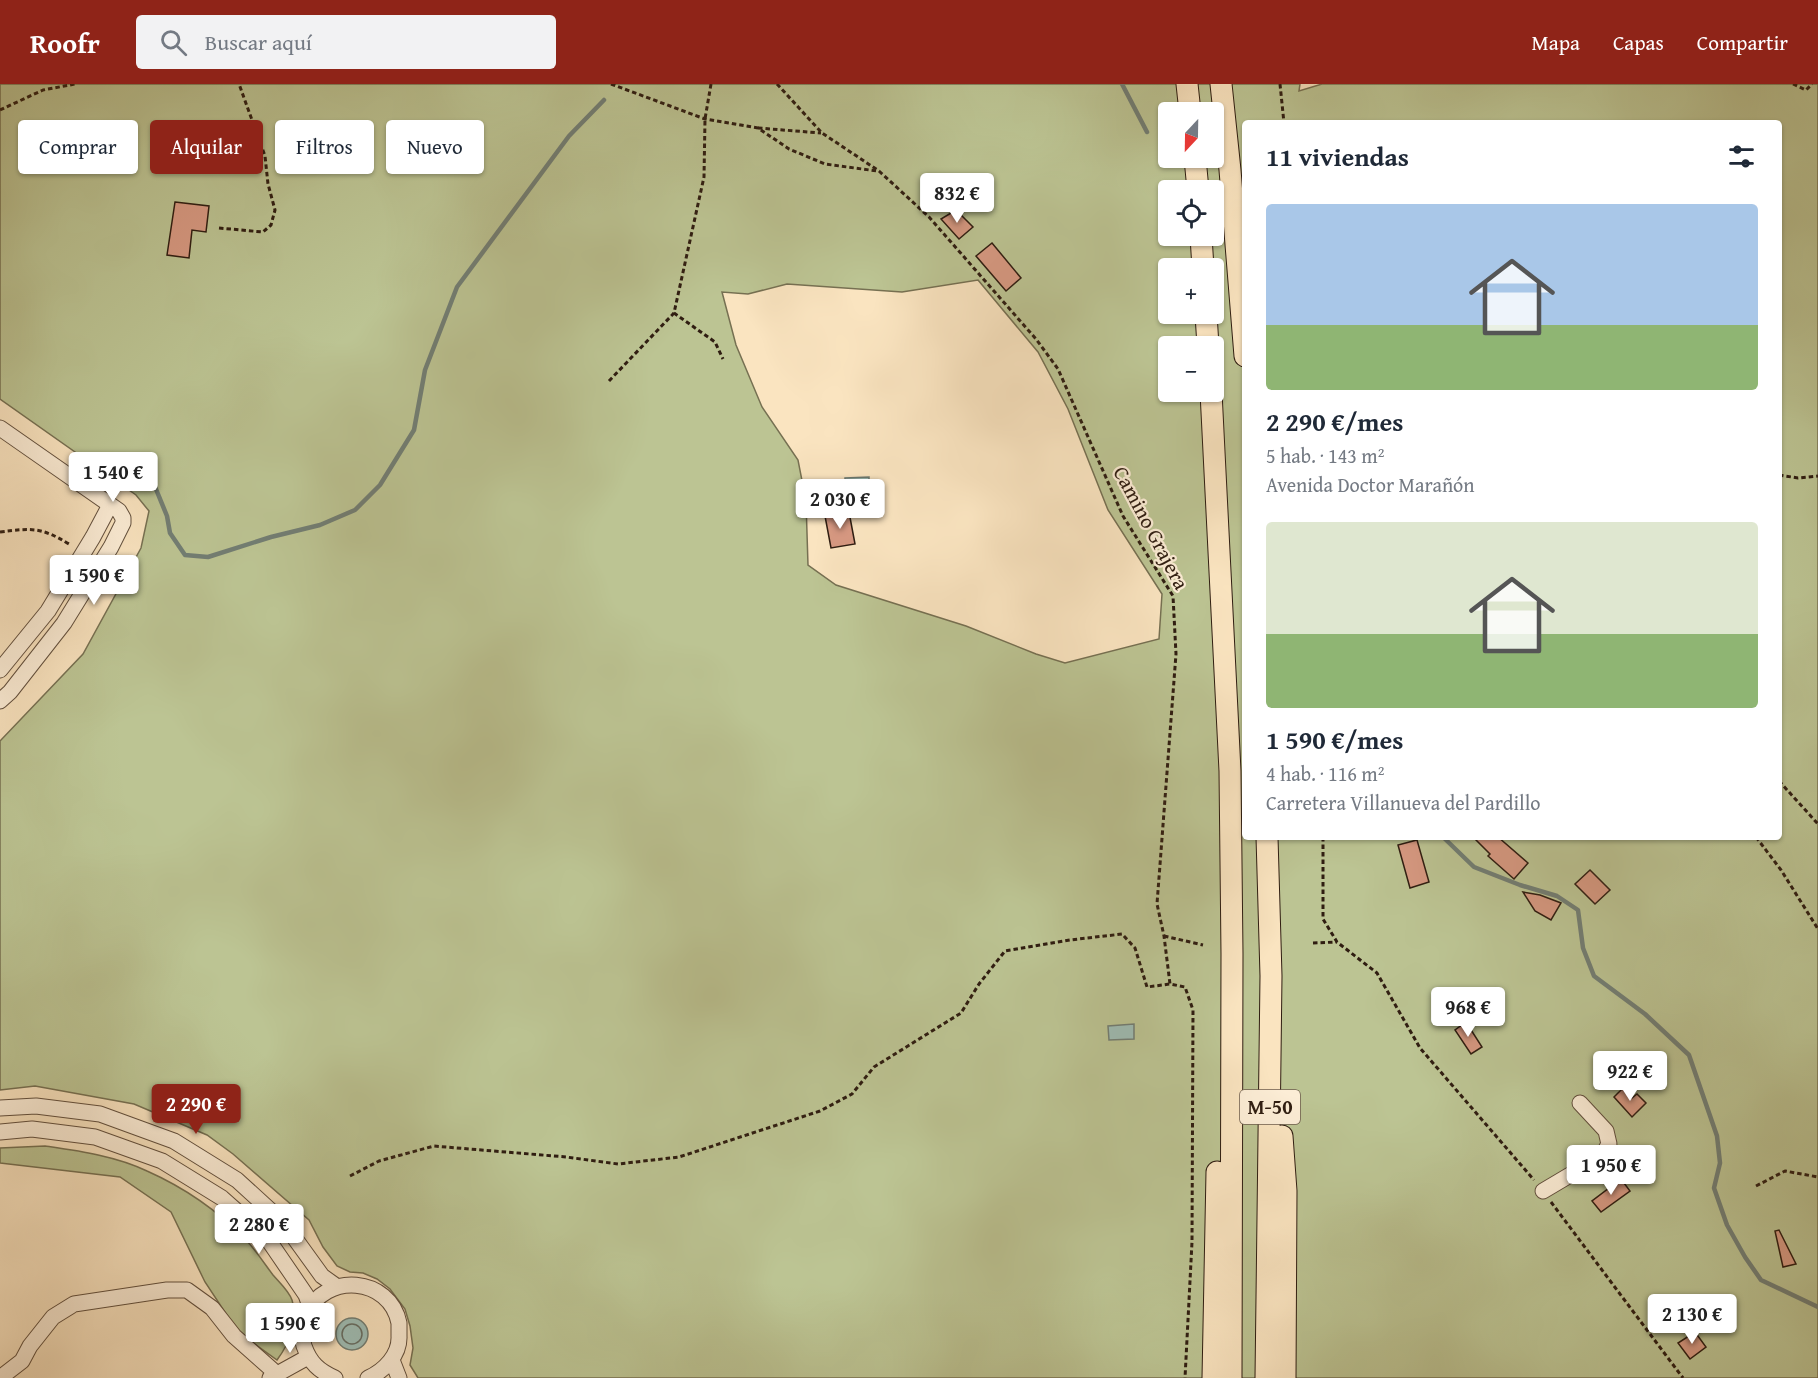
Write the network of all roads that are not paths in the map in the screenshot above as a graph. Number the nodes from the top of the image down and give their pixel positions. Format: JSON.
{"nodes":[{"id":1,"x":1187,"y":84,"type":"edge"},
{"id":2,"x":1221,"y":84,"type":"edge"},
{"id":3,"x":1189,"y":102,"type":"edge"},
{"id":4,"x":1242,"y":320,"type":"edge"},
{"id":5,"x":1212,"y":402,"type":"edge"},
{"id":6,"x":0,"y":428,"type":"edge"},
{"id":7,"x":110,"y":505,"type":"junction"},
{"id":8,"x":101,"y":523,"type":"junction"},
{"id":9,"x":122,"y":526,"type":"junction"},
{"id":10,"x":0,"y":670,"type":"edge"},
{"id":11,"x":0,"y":701,"type":"edge"},
{"id":12,"x":1268,"y":840,"type":"edge"},
{"id":13,"x":1271,"y":976,"type":"junction"},
{"id":14,"x":1231,"y":1010,"type":"junction"},
{"id":15,"x":1580,"y":1103,"type":"dead end"},
{"id":16,"x":0,"y":1108,"type":"edge"},
{"id":17,"x":0,"y":1132,"type":"edge"},
{"id":18,"x":1543,"y":1191,"type":"road end"},
{"id":19,"x":336,"y":1286,"type":"junction"},
{"id":20,"x":310,"y":1306,"type":"junction"},
{"id":21,"x":308,"y":1357,"type":"junction"},
{"id":22,"x":392,"y":1360,"type":"junction"},
{"id":23,"x":274,"y":1376,"type":"edge"},
{"id":24,"x":0,"y":1378,"type":"edge"},
{"id":25,"x":335,"y":1378,"type":"edge"},
{"id":26,"x":368,"y":1378,"type":"edge"},
{"id":27,"x":399,"y":1378,"type":"edge"},
{"id":28,"x":1213,"y":1378,"type":"edge"},
{"id":29,"x":1231,"y":1378,"type":"edge"},
{"id":30,"x":1266,"y":1378,"type":"edge"},
{"id":31,"x":1285,"y":1378,"type":"edge"}],
"edges":[{"from":1,"to":3,"type":"highway"},
{"from":2,"to":4,"type":"highway"},
{"from":5,"to":14,"type":"highway","number":"M-50"},
{"from":6,"to":7,"type":"street"},
{"from":7,"to":8,"type":"street"},
{"from":7,"to":9,"type":"street"},
{"from":8,"to":9,"type":"street"},
{"from":8,"to":10,"type":"street"},
{"from":9,"to":11,"type":"street"},
{"from":12,"to":13,"type":"highway","number":"M-50"},
{"from":13,"to":30,"type":"highway","number":"M-50"},
{"from":13,"to":31,"type":"highway"},
{"from":14,"to":28,"type":"highway"},
{"from":14,"to":29,"type":"highway","number":"M-50"},
{"from":15,"to":18,"type":"street"},
{"from":16,"to":19,"type":"street"},
{"from":17,"to":20,"type":"street"},
{"from":19,"to":20,"type":"street"},
{"from":19,"to":22,"type":"street"},
{"from":20,"to":21,"type":"street"},
{"from":21,"to":23,"type":"street"},
{"from":21,"to":25,"type":"street"},
{"from":22,"to":26,"type":"street"},
{"from":22,"to":27,"type":"street"},
{"from":23,"to":24,"type":"street"}]}
